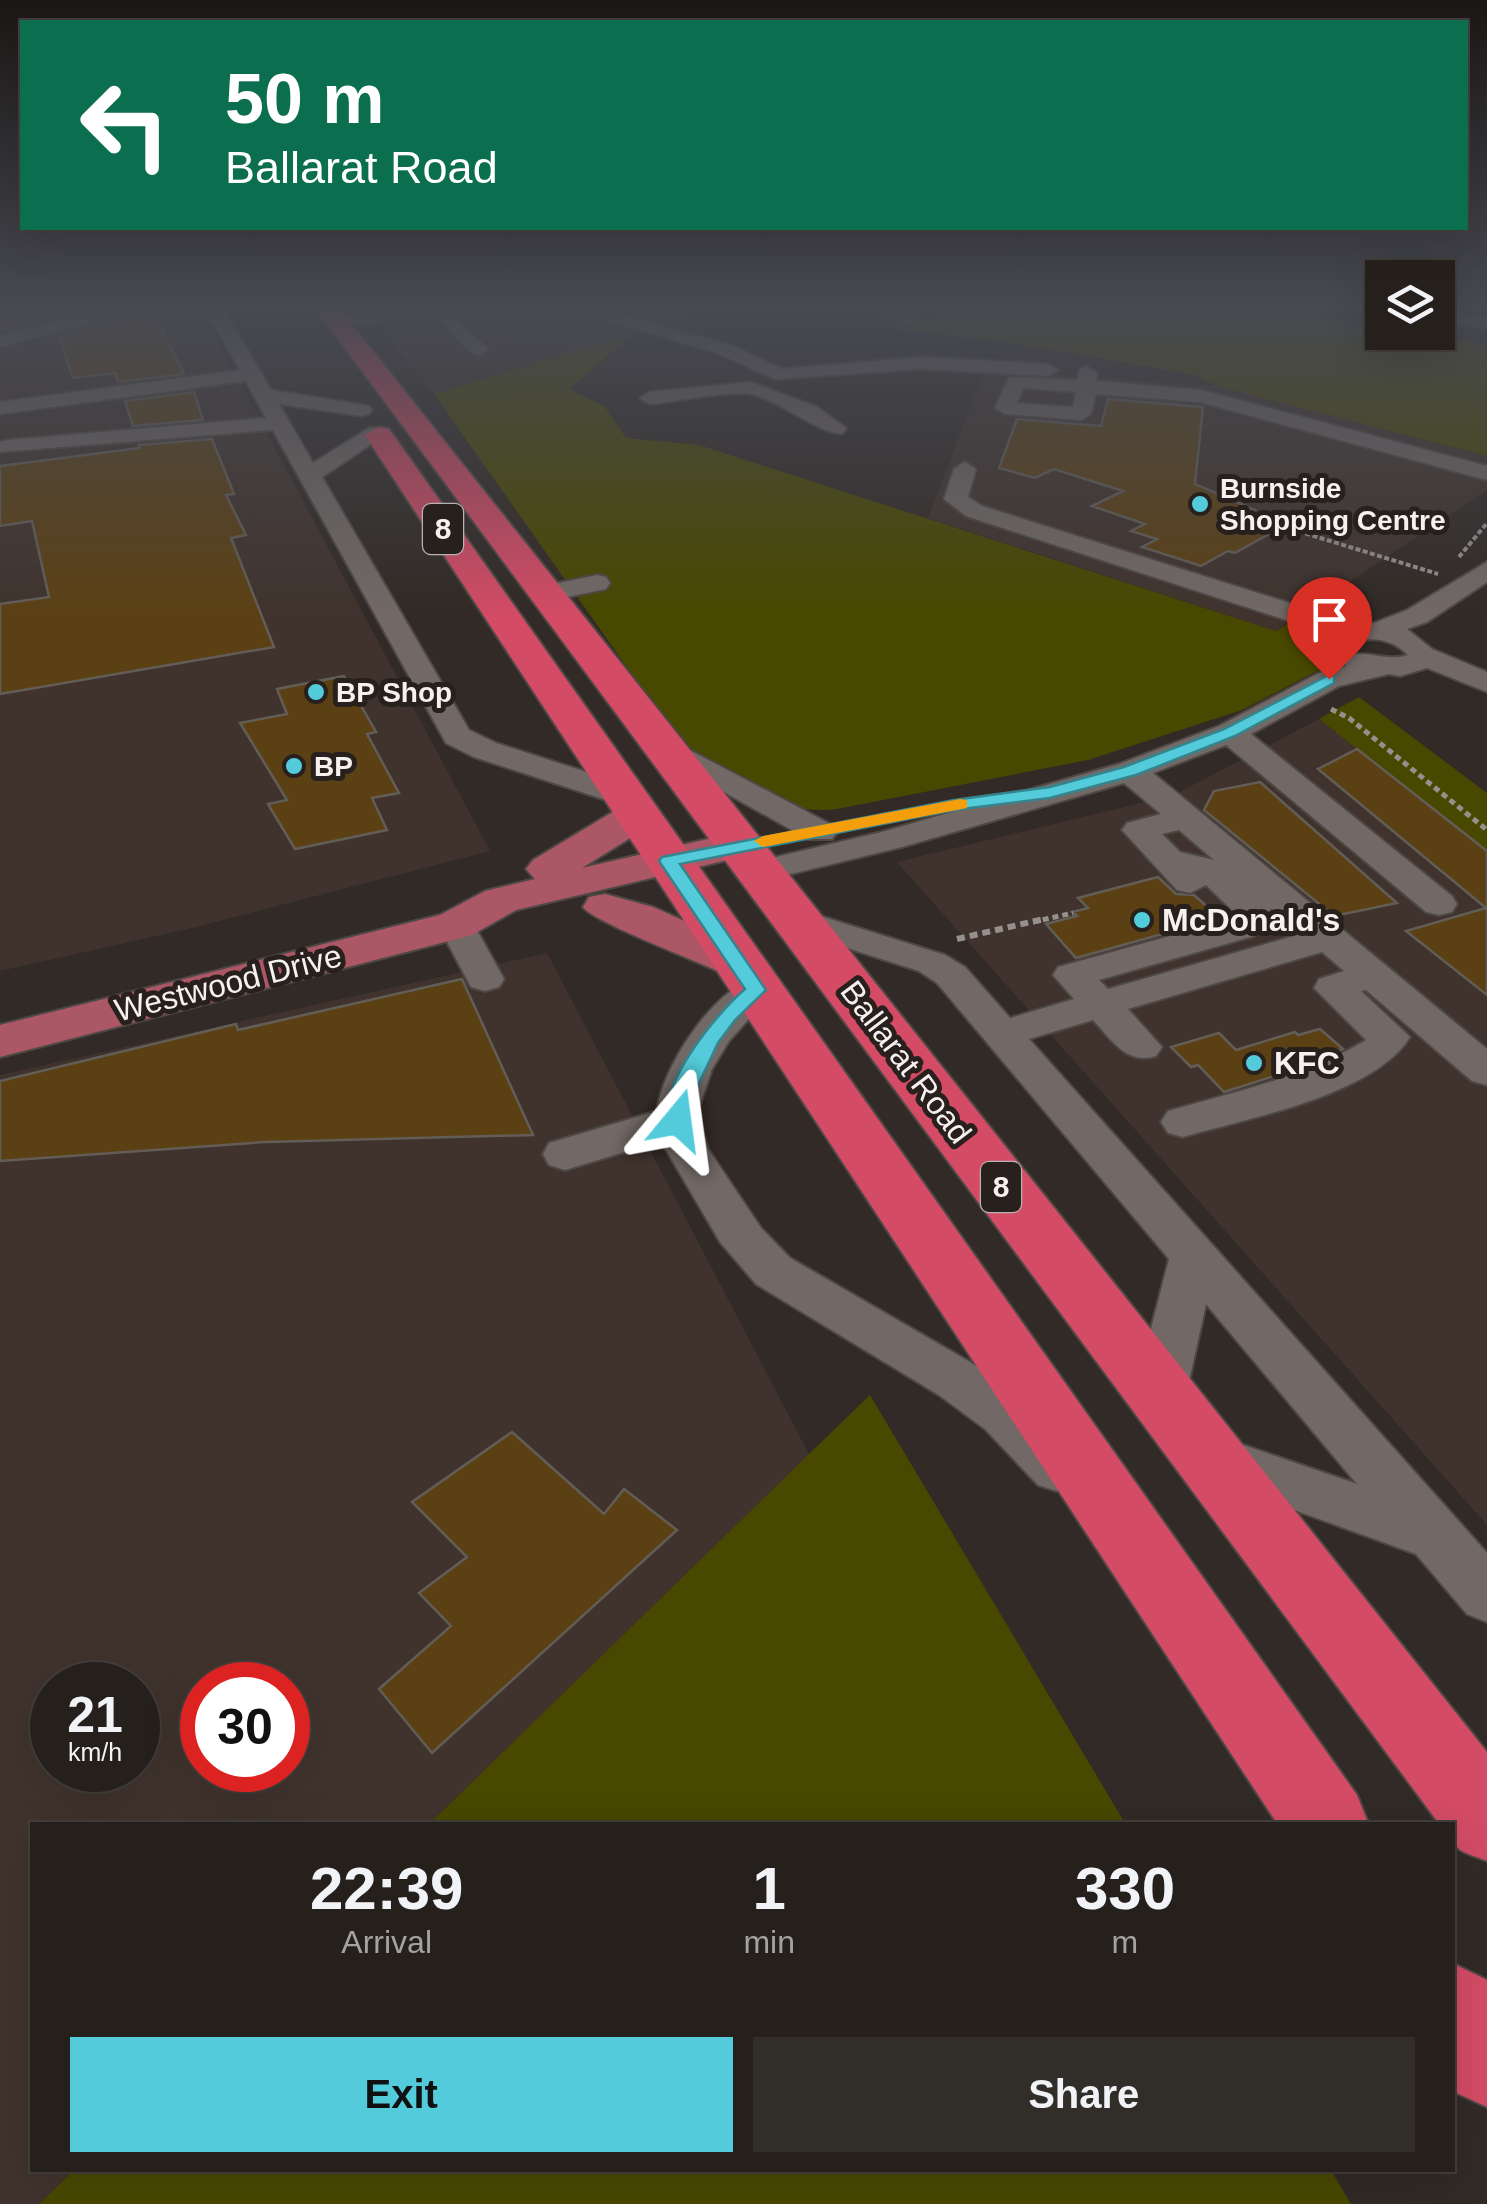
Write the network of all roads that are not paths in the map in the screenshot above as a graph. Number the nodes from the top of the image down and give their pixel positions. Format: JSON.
{"nodes":[{"id":1,"x":271,"y":409,"type":"edge"},
{"id":2,"x":330,"y":409,"type":"edge"},
{"id":3,"x":361,"y":409,"type":"edge"},
{"id":4,"x":405,"y":409,"type":"edge"},
{"id":5,"x":805,"y":409,"type":"edge"},
{"id":6,"x":1013,"y":409,"type":"edge"},
{"id":7,"x":1090,"y":409,"type":"edge"},
{"id":8,"x":1242,"y":409,"type":"edge"},
{"id":9,"x":810,"y":411,"type":"joint"},
{"id":10,"x":370,"y":422,"type":"junction"},
{"id":11,"x":280,"y":423,"type":"junction"},
{"id":12,"x":835,"y":428,"type":"dead end"},
{"id":13,"x":8,"y":447,"type":"dead end"},
{"id":14,"x":965,"y":469,"type":"dead end"},
{"id":15,"x":1487,"y":472,"type":"edge"},
{"id":16,"x":308,"y":476,"type":"junction"},
{"id":17,"x":981,"y":514,"type":"junction"},
{"id":18,"x":952,"y":519,"type":"dead end"},
{"id":19,"x":1487,"y":570,"type":"edge"},
{"id":20,"x":596,"y":584,"type":"dead end"},
{"id":21,"x":548,"y":594,"type":"junction"},
{"id":22,"x":1352,"y":639,"type":"junction"},
{"id":23,"x":1409,"y":649,"type":"junction"},
{"id":24,"x":1487,"y":683,"type":"edge"},
{"id":25,"x":1316,"y":687,"type":"junction"},
{"id":26,"x":1230,"y":732,"type":"junction"},
{"id":27,"x":664,"y":746,"type":"junction"},
{"id":28,"x":1130,"y":771,"type":"junction"},
{"id":29,"x":1050,"y":792,"type":"junction"},
{"id":30,"x":628,"y":805,"type":"junction"},
{"id":31,"x":1185,"y":818,"type":"junction"},
{"id":32,"x":820,"y":832,"type":"junction"},
{"id":33,"x":890,"y":840,"type":"junction"},
{"id":34,"x":748,"y":858,"type":"junction"},
{"id":35,"x":1169,"y":864,"type":"junction"},
{"id":36,"x":676,"y":875,"type":"junction"},
{"id":37,"x":1206,"y":896,"type":"dead end"},
{"id":38,"x":501,"y":900,"type":"junction"},
{"id":39,"x":1439,"y":904,"type":"dead end"},
{"id":40,"x":606,"y":907,"type":"junction"},
{"id":41,"x":795,"y":916,"type":"junction"},
{"id":42,"x":456,"y":925,"type":"junction"},
{"id":43,"x":1329,"y":938,"type":"junction"},
{"id":44,"x":746,"y":975,"type":"junction"},
{"id":45,"x":485,"y":978,"type":"dead end"},
{"id":46,"x":1352,"y":981,"type":"junction"},
{"id":47,"x":1100,"y":1005,"type":"junction"},
{"id":48,"x":1003,"y":1034,"type":"junction"},
{"id":49,"x":0,"y":1041,"type":"edge"},
{"id":50,"x":1142,"y":1047,"type":"dead end"},
{"id":51,"x":1487,"y":1072,"type":"edge"},
{"id":52,"x":678,"y":1120,"type":"junction"},
{"id":53,"x":1183,"y":1122,"type":"dead end"},
{"id":54,"x":564,"y":1154,"type":"dead end"},
{"id":55,"x":1193,"y":1256,"type":"junction"},
{"id":56,"x":1160,"y":1396,"type":"junction"},
{"id":57,"x":1204,"y":1454,"type":"junction"},
{"id":58,"x":1432,"y":1534,"type":"junction"},
{"id":59,"x":1136,"y":1546,"type":"junction"},
{"id":60,"x":1487,"y":1595,"type":"edge"},
{"id":61,"x":1487,"y":1819,"type":"edge"},
{"id":62,"x":1325,"y":1822,"type":"edge"},
{"id":63,"x":1455,"y":2013,"type":"edge"},
{"id":64,"x":1487,"y":2060,"type":"edge"}],
"edges":[{"from":1,"to":11,"type":"street"},
{"from":2,"to":10,"type":"street"},
{"from":3,"to":10,"type":"highway","number":"8"},
{"from":4,"to":21,"type":"highway","name":"Ballarat Road","number":"8"},
{"from":5,"to":9,"type":"street"},
{"from":6,"to":7,"type":"street"},
{"from":8,"to":15,"type":"street"},
{"from":9,"to":12,"type":"street"},
{"from":10,"to":16,"type":"street"},
{"from":10,"to":30,"type":"highway","number":"8"},
{"from":11,"to":13,"type":"street"},
{"from":11,"to":16,"type":"street"},
{"from":14,"to":17,"type":"street"},
{"from":16,"to":30,"type":"street"},
{"from":17,"to":18,"type":"street"},
{"from":17,"to":22,"type":"street"},
{"from":19,"to":23,"type":"street","name":"Westwood Drive"},
{"from":20,"to":21,"type":"street"},
{"from":21,"to":27,"type":"highway","name":"Ballarat Road","number":"8"},
{"from":22,"to":23,"type":"street"},
{"from":22,"to":23,"type":"street"},
{"from":22,"to":25,"type":"street"},
{"from":23,"to":24,"type":"street"},
{"from":23,"to":25,"type":"street","name":"Westwood Drive"},
{"from":25,"to":26,"type":"street","name":"Westwood Drive"},
{"from":26,"to":28,"type":"street","name":"Westwood Drive"},
{"from":26,"to":39,"type":"street"},
{"from":27,"to":32,"type":"street"},
{"from":27,"to":34,"type":"highway","name":"Ballarat Road","number":"8"},
{"from":28,"to":29,"type":"street","name":"Westwood Drive"},
{"from":28,"to":31,"type":"street"},
{"from":29,"to":32,"type":"street","name":"Westwood Drive"},
{"from":29,"to":33,"type":"street","name":"Westwood Drive"},
{"from":30,"to":36,"type":"highway","number":"8"},
{"from":30,"to":38,"type":"main road"},
{"from":31,"to":35,"type":"street"},
{"from":31,"to":43,"type":"street"},
{"from":32,"to":34,"type":"street","name":"Westwood Drive"},
{"from":33,"to":34,"type":"street","name":"Westwood Drive"},
{"from":33,"to":41,"type":"street"},
{"from":34,"to":36,"type":"main road","name":"Westwood Drive"},
{"from":34,"to":41,"type":"highway","name":"Ballarat Road","number":"8"},
{"from":35,"to":37,"type":"street"},
{"from":35,"to":47,"type":"street"},
{"from":36,"to":38,"type":"main road","name":"Westwood Drive"},
{"from":36,"to":40,"type":"main road","name":"Westwood Drive"},
{"from":36,"to":44,"type":"highway","number":"8"},
{"from":38,"to":42,"type":"main road","name":"Westwood Drive"},
{"from":40,"to":42,"type":"main road","name":"Westwood Drive"},
{"from":40,"to":44,"type":"main road"},
{"from":41,"to":48,"type":"street"},
{"from":41,"to":56,"type":"highway","name":"Ballarat Road","number":"8"},
{"from":42,"to":45,"type":"street"},
{"from":42,"to":49,"type":"main road","name":"Westwood Drive"},
{"from":43,"to":46,"type":"street"},
{"from":43,"to":47,"type":"street"},
{"from":44,"to":52,"type":"street"},
{"from":44,"to":59,"type":"highway","number":"8"},
{"from":46,"to":51,"type":"street"},
{"from":46,"to":53,"type":"street"},
{"from":47,"to":48,"type":"street"},
{"from":47,"to":50,"type":"street"},
{"from":48,"to":55,"type":"street"},
{"from":52,"to":54,"type":"street"},
{"from":52,"to":59,"type":"street"},
{"from":55,"to":56,"type":"street"},
{"from":55,"to":58,"type":"street"},
{"from":56,"to":57,"type":"highway","name":"Ballarat Road","number":"8"},
{"from":57,"to":58,"type":"street"},
{"from":57,"to":61,"type":"highway","name":"Ballarat Road","number":"8"},
{"from":58,"to":60,"type":"street"},
{"from":59,"to":62,"type":"highway","number":"8"},
{"from":63,"to":64,"type":"highway"}]}
